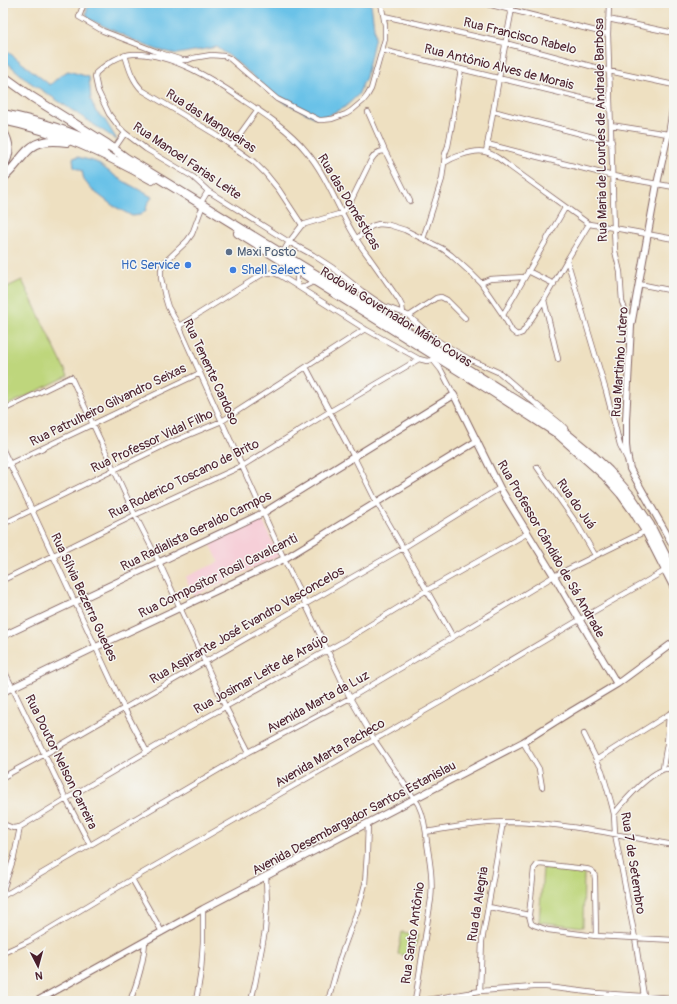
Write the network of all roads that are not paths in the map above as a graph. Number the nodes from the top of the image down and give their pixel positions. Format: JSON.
{"nodes":[{"id":1,"x":84,"y":3,"type":"edge"},
{"id":2,"x":381,"y":3,"type":"edge"},
{"id":3,"x":483,"y":3,"type":"edge"},
{"id":4,"x":513,"y":3,"type":"edge"},
{"id":5,"x":609,"y":3,"type":"edge"},
{"id":6,"x":512,"y":10,"type":"junction"},
{"id":7,"x":384,"y":16,"type":"junction"},
{"id":8,"x":608,"y":19,"type":"junction"},
{"id":9,"x":674,"y":33,"type":"edge"},
{"id":10,"x":608,"y":34,"type":"junction"},
{"id":11,"x":506,"y":43,"type":"junction"},
{"id":12,"x":382,"y":50,"type":"junction"},
{"id":13,"x":125,"y":55,"type":"junction"},
{"id":14,"x":461,"y":69,"type":"junction"},
{"id":15,"x":609,"y":70,"type":"junction"},
{"id":16,"x":3,"y":76,"type":"edge"},
{"id":17,"x":95,"y":77,"type":"joint"},
{"id":18,"x":499,"y":78,"type":"junction"},
{"id":19,"x":674,"y":85,"type":"edge"},
{"id":20,"x":674,"y":98,"type":"edge"},
{"id":21,"x":610,"y":105,"type":"junction"},
{"id":22,"x":258,"y":109,"type":"junction"},
{"id":23,"x":368,"y":112,"type":"dead end"},
{"id":24,"x":493,"y":112,"type":"junction"},
{"id":25,"x":3,"y":114,"type":"edge"},
{"id":26,"x":3,"y":120,"type":"edge"},
{"id":27,"x":611,"y":125,"type":"junction"},
{"id":28,"x":3,"y":132,"type":"edge"},
{"id":29,"x":126,"y":133,"type":"junction"},
{"id":30,"x":671,"y":135,"type":"edge"},
{"id":31,"x":612,"y":142,"type":"junction"},
{"id":32,"x":487,"y":144,"type":"junction"},
{"id":33,"x":232,"y":145,"type":"junction"},
{"id":34,"x":86,"y":146,"type":"junction"},
{"id":35,"x":114,"y":149,"type":"junction"},
{"id":36,"x":385,"y":152,"type":"junction"},
{"id":37,"x":486,"y":152,"type":"junction"},
{"id":38,"x":126,"y":158,"type":"junction"},
{"id":39,"x":444,"y":163,"type":"junction"},
{"id":40,"x":3,"y":166,"type":"edge"},
{"id":41,"x":613,"y":176,"type":"junction"},
{"id":42,"x":3,"y":178,"type":"edge"},
{"id":43,"x":657,"y":184,"type":"junction"},
{"id":44,"x":674,"y":187,"type":"edge"},
{"id":45,"x":208,"y":191,"type":"junction"},
{"id":46,"x":410,"y":201,"type":"dead end"},
{"id":47,"x":201,"y":207,"type":"junction"},
{"id":48,"x":566,"y":208,"type":"junction"},
{"id":49,"x":342,"y":213,"type":"junction"},
{"id":50,"x":589,"y":224,"type":"junction"},
{"id":51,"x":302,"y":225,"type":"junction"},
{"id":52,"x":614,"y":228,"type":"junction"},
{"id":53,"x":648,"y":234,"type":"junction"},
{"id":54,"x":356,"y":239,"type":"junction"},
{"id":55,"x":423,"y":239,"type":"junction"},
{"id":56,"x":674,"y":239,"type":"edge"},
{"id":57,"x":289,"y":242,"type":"junction"},
{"id":58,"x":282,"y":254,"type":"junction"},
{"id":59,"x":567,"y":260,"type":"junction"},
{"id":60,"x":297,"y":270,"type":"junction"},
{"id":61,"x":528,"y":271,"type":"junction"},
{"id":62,"x":524,"y":277,"type":"junction"},
{"id":63,"x":315,"y":281,"type":"junction"},
{"id":64,"x":481,"y":283,"type":"junction"},
{"id":65,"x":554,"y":284,"type":"junction"},
{"id":66,"x":639,"y":284,"type":"junction"},
{"id":67,"x":299,"y":287,"type":"junction"},
{"id":68,"x":674,"y":290,"type":"edge"},
{"id":69,"x":370,"y":296,"type":"junction"},
{"id":70,"x":544,"y":300,"type":"junction"},
{"id":71,"x":364,"y":304,"type":"junction"},
{"id":72,"x":403,"y":313,"type":"junction"},
{"id":73,"x":503,"y":315,"type":"junction"},
{"id":74,"x":409,"y":316,"type":"junction"},
{"id":75,"x":466,"y":318,"type":"dead end"},
{"id":76,"x":179,"y":326,"type":"junction"},
{"id":77,"x":631,"y":326,"type":"junction"},
{"id":78,"x":365,"y":329,"type":"junction"},
{"id":79,"x":434,"y":358,"type":"junction"},
{"id":80,"x":419,"y":359,"type":"junction"},
{"id":81,"x":558,"y":359,"type":"dead end"},
{"id":82,"x":306,"y":367,"type":"junction"},
{"id":83,"x":200,"y":373,"type":"junction"},
{"id":84,"x":454,"y":395,"type":"junction"},
{"id":85,"x":3,"y":410,"type":"edge"},
{"id":86,"x":329,"y":412,"type":"junction"},
{"id":87,"x":222,"y":421,"type":"junction"},
{"id":88,"x":93,"y":424,"type":"junction"},
{"id":89,"x":568,"y":435,"type":"junction"},
{"id":90,"x":477,"y":442,"type":"junction"},
{"id":91,"x":3,"y":450,"type":"edge"},
{"id":92,"x":354,"y":457,"type":"junction"},
{"id":93,"x":628,"y":462,"type":"junction"},
{"id":94,"x":10,"y":464,"type":"junction"},
{"id":95,"x":242,"y":466,"type":"junction"},
{"id":96,"x":3,"y":467,"type":"edge"},
{"id":97,"x":537,"y":467,"type":"dead end"},
{"id":98,"x":114,"y":470,"type":"junction"},
{"id":99,"x":500,"y":488,"type":"junction"},
{"id":100,"x":377,"y":503,"type":"junction"},
{"id":101,"x":32,"y":510,"type":"junction"},
{"id":102,"x":263,"y":513,"type":"junction"},
{"id":103,"x":135,"y":515,"type":"junction"},
{"id":104,"x":3,"y":524,"type":"edge"},
{"id":105,"x":646,"y":531,"type":"junction"},
{"id":106,"x":528,"y":533,"type":"junction"},
{"id":107,"x":674,"y":547,"type":"edge"},
{"id":108,"x":404,"y":548,"type":"junction"},
{"id":109,"x":596,"y":555,"type":"junction"},
{"id":110,"x":53,"y":556,"type":"junction"},
{"id":111,"x":284,"y":560,"type":"junction"},
{"id":112,"x":159,"y":562,"type":"junction"},
{"id":113,"x":670,"y":571,"type":"edge"},
{"id":114,"x":554,"y":576,"type":"junction"},
{"id":115,"x":3,"y":580,"type":"edge"},
{"id":116,"x":674,"y":586,"type":"edge"},
{"id":117,"x":427,"y":590,"type":"junction"},
{"id":118,"x":75,"y":602,"type":"junction"},
{"id":119,"x":305,"y":605,"type":"junction"},
{"id":120,"x":180,"y":608,"type":"junction"},
{"id":121,"x":579,"y":620,"type":"junction"},
{"id":122,"x":3,"y":636,"type":"edge"},
{"id":123,"x":453,"y":637,"type":"junction"},
{"id":124,"x":674,"y":643,"type":"edge"},
{"id":125,"x":96,"y":647,"type":"junction"},
{"id":126,"x":326,"y":650,"type":"junction"},
{"id":127,"x":205,"y":661,"type":"junction"},
{"id":128,"x":3,"y":668,"type":"edge"},
{"id":129,"x":617,"y":684,"type":"junction"},
{"id":130,"x":13,"y":688,"type":"junction"},
{"id":131,"x":3,"y":692,"type":"edge"},
{"id":132,"x":350,"y":698,"type":"junction"},
{"id":133,"x":225,"y":706,"type":"junction"},
{"id":134,"x":124,"y":708,"type":"junction"},
{"id":135,"x":674,"y":711,"type":"edge"},
{"id":136,"x":669,"y":714,"type":"junction"},
{"id":137,"x":584,"y":734,"type":"dead end"},
{"id":138,"x":375,"y":740,"type":"junction"},
{"id":139,"x":523,"y":742,"type":"junction"},
{"id":140,"x":147,"y":752,"type":"junction"},
{"id":141,"x":248,"y":752,"type":"junction"},
{"id":142,"x":45,"y":754,"type":"junction"},
{"id":143,"x":596,"y":760,"type":"junction"},
{"id":144,"x":663,"y":769,"type":"junction"},
{"id":145,"x":674,"y":769,"type":"edge"},
{"id":146,"x":3,"y":777,"type":"edge"},
{"id":147,"x":542,"y":787,"type":"dead end"},
{"id":148,"x":66,"y":799,"type":"junction"},
{"id":149,"x":414,"y":799,"type":"junction"},
{"id":150,"x":614,"y":814,"type":"junction"},
{"id":151,"x":503,"y":822,"type":"junction"},
{"id":152,"x":368,"y":823,"type":"junction"},
{"id":153,"x":3,"y":824,"type":"edge"},
{"id":154,"x":20,"y":827,"type":"junction"},
{"id":155,"x":426,"y":832,"type":"junction"},
{"id":156,"x":615,"y":834,"type":"junction"},
{"id":157,"x":90,"y":845,"type":"junction"},
{"id":158,"x":674,"y":845,"type":"edge"},
{"id":159,"x":266,"y":876,"type":"junction"},
{"id":160,"x":132,"y":879,"type":"junction"},
{"id":161,"x":3,"y":890,"type":"edge"},
{"id":162,"x":3,"y":896,"type":"edge"},
{"id":163,"x":489,"y":907,"type":"junction"},
{"id":164,"x":203,"y":909,"type":"junction"},
{"id":165,"x":529,"y":915,"type":"junction"},
{"id":166,"x":162,"y":932,"type":"junction"},
{"id":167,"x":596,"y":936,"type":"junction"},
{"id":168,"x":635,"y":938,"type":"junction"},
{"id":169,"x":674,"y":940,"type":"edge"},
{"id":170,"x":146,"y":941,"type":"junction"},
{"id":171,"x":3,"y":953,"type":"edge"},
{"id":172,"x":480,"y":991,"type":"junction"},
{"id":173,"x":472,"y":992,"type":"junction"},
{"id":174,"x":674,"y":998,"type":"edge"},
{"id":175,"x":644,"y":999,"type":"edge"},
{"id":176,"x":37,"y":1001,"type":"edge"},
{"id":177,"x":130,"y":1001,"type":"edge"},
{"id":178,"x":196,"y":1001,"type":"edge"},
{"id":179,"x":251,"y":1001,"type":"edge"},
{"id":180,"x":328,"y":1001,"type":"edge"},
{"id":181,"x":415,"y":1001,"type":"edge"},
{"id":182,"x":421,"y":1001,"type":"edge"},
{"id":183,"x":472,"y":1001,"type":"edge"}],
"edges":[{"from":1,"to":12,"type":"street"},
{"from":2,"to":7,"type":"street"},
{"from":3,"to":6,"type":"street"},
{"from":4,"to":6,"type":"street"},
{"from":5,"to":8,"type":"street","name":"Rua Maria de Lourdes de Andrade Barbosa"},
{"from":6,"to":10,"type":"street"},
{"from":6,"to":11,"type":"street"},
{"from":7,"to":11,"type":"street","name":"Rua Francisco Rabelo"},
{"from":7,"to":12,"type":"street"},
{"from":8,"to":9,"type":"street"},
{"from":8,"to":10,"type":"street","name":"Rua Maria de Lourdes de Andrade Barbosa"},
{"from":10,"to":15,"type":"street","name":"Rua Maria de Lourdes de Andrade Barbosa"},
{"from":11,"to":15,"type":"street","name":"Rua Francisco Rabelo"},
{"from":11,"to":18,"type":"street"},
{"from":12,"to":14,"type":"street","name":"Rua Antônio Alves de Morais"},
{"from":13,"to":17,"type":"street","name":"Rua das Domésticas"},
{"from":13,"to":22,"type":"street","name":"Rua das Domésticas"},
{"from":13,"to":33,"type":"street","name":"Rua das Mangueiras"},
{"from":14,"to":18,"type":"street","name":"Rua Antônio Alves de Morais"},
{"from":14,"to":39,"type":"street"},
{"from":15,"to":19,"type":"street","name":"Rua Francisco Rabelo"},
{"from":15,"to":21,"type":"street","name":"Rua Maria de Lourdes de Andrade Barbosa"},
{"from":16,"to":35,"type":"highway"},
{"from":17,"to":29,"type":"street","name":"Rua Manoel Farias Leite"},
{"from":18,"to":21,"type":"street","name":"Rua Antônio Alves de Morais"},
{"from":18,"to":24,"type":"street"},
{"from":20,"to":30,"type":"street","name":"Rua Martinho Lutero"},
{"from":21,"to":27,"type":"street","name":"Rua Maria de Lourdes de Andrade Barbosa"},
{"from":22,"to":33,"type":"street"},
{"from":22,"to":49,"type":"street","name":"Rua das Domésticas"},
{"from":23,"to":36,"type":"street"},
{"from":24,"to":31,"type":"street"},
{"from":24,"to":32,"type":"street"},
{"from":25,"to":38,"type":"highway"},
{"from":26,"to":34,"type":"highway","name":"Rodovia Governador Mário Covas"},
{"from":27,"to":30,"type":"street"},
{"from":27,"to":31,"type":"street","name":"Rua Maria de Lourdes de Andrade Barbosa"},
{"from":28,"to":40,"type":"highway"},
{"from":29,"to":35,"type":"street"},
{"from":29,"to":45,"type":"street","name":"Rua Manoel Farias Leite"},
{"from":30,"to":43,"type":"street","name":"Rua Martinho Lutero"},
{"from":31,"to":41,"type":"street","name":"Rua Maria de Lourdes de Andrade Barbosa"},
{"from":32,"to":37,"type":"street"},
{"from":32,"to":41,"type":"street"},
{"from":33,"to":51,"type":"street","name":"Rua das Mangueiras"},
{"from":34,"to":42,"type":"highway"},
{"from":34,"to":47,"type":"highway","name":"Rodovia Governador Mário Covas"},
{"from":35,"to":38,"type":"highway"},
{"from":36,"to":46,"type":"street"},
{"from":36,"to":49,"type":"street"},
{"from":37,"to":39,"type":"street"},
{"from":37,"to":48,"type":"street"},
{"from":38,"to":47,"type":"highway","name":"Rodovia Governador Mário Covas"},
{"from":39,"to":55,"type":"street"},
{"from":41,"to":43,"type":"street"},
{"from":41,"to":52,"type":"street","name":"Rua Maria de Lourdes de Andrade Barbosa"},
{"from":43,"to":44,"type":"street"},
{"from":43,"to":53,"type":"street","name":"Rua Martinho Lutero"},
{"from":45,"to":47,"type":"street"},
{"from":45,"to":57,"type":"street","name":"Rua Manoel Farias Leite"},
{"from":47,"to":58,"type":"highway","name":"Rodovia Governador Mário Covas"},
{"from":47,"to":60,"type":"highway","name":"Rodovia Governador Mário Covas"},
{"from":47,"to":76,"type":"street","name":"Rua Tenente Cardoso"},
{"from":48,"to":50,"type":"street"},
{"from":48,"to":61,"type":"street"},
{"from":49,"to":51,"type":"street"},
{"from":49,"to":54,"type":"street","name":"Rua das Domésticas"},
{"from":50,"to":52,"type":"street"},
{"from":50,"to":59,"type":"street"},
{"from":51,"to":57,"type":"street"},
{"from":52,"to":53,"type":"street"},
{"from":52,"to":77,"type":"street","name":"Rua Maria de Lourdes de Andrade Barbosa"},
{"from":53,"to":56,"type":"street"},
{"from":53,"to":66,"type":"street","name":"Rua Martinho Lutero"},
{"from":54,"to":55,"type":"street"},
{"from":54,"to":72,"type":"street","name":"Rua das Domésticas"},
{"from":55,"to":64,"type":"street"},
{"from":57,"to":58,"type":"street"},
{"from":57,"to":69,"type":"street","name":"Rua Manoel Farias Leite"},
{"from":58,"to":71,"type":"highway","name":"Rodovia Governador Mário Covas"},
{"from":59,"to":65,"type":"street"},
{"from":59,"to":93,"type":"street"},
{"from":60,"to":63,"type":"highway","name":"Rodovia Governador Mário Covas"},
{"from":60,"to":67,"type":"street"},
{"from":61,"to":62,"type":"street"},
{"from":61,"to":65,"type":"street"},
{"from":62,"to":64,"type":"street"},
{"from":62,"to":73,"type":"street"},
{"from":63,"to":67,"type":"street"},
{"from":63,"to":79,"type":"highway","name":"Rodovia Governador Mário Covas"},
{"from":64,"to":73,"type":"street"},
{"from":65,"to":70,"type":"street"},
{"from":66,"to":68,"type":"street"},
{"from":66,"to":77,"type":"street","name":"Rua Martinho Lutero"},
{"from":67,"to":76,"type":"street"},
{"from":67,"to":78,"type":"street"},
{"from":69,"to":71,"type":"street"},
{"from":69,"to":72,"type":"street","name":"Rua Manoel Farias Leite"},
{"from":70,"to":73,"type":"street"},
{"from":70,"to":81,"type":"street"},
{"from":71,"to":89,"type":"highway","name":"Rodovia Governador Mário Covas"},
{"from":72,"to":74,"type":"street","name":"Rua Manoel Farias Leite"},
{"from":74,"to":75,"type":"street"},
{"from":74,"to":89,"type":"street","name":"Rua Manoel Farias Leite"},
{"from":76,"to":83,"type":"street","name":"Rua Tenente Cardoso"},
{"from":77,"to":93,"type":"street","name":"Rua Martinho Lutero"},
{"from":78,"to":80,"type":"street"},
{"from":78,"to":82,"type":"street","name":"Rua Professor Vidal Filho"},
{"from":79,"to":80,"type":"street"},
{"from":79,"to":84,"type":"street","name":"Rua Professor Cândido de Sá Andrade"},
{"from":79,"to":105,"type":"highway","name":"Rodovia Governador Mário Covas"},
{"from":80,"to":86,"type":"street","name":"Rua Roderico Toscano de Brito"},
{"from":82,"to":86,"type":"street"},
{"from":82,"to":87,"type":"street","name":"Rua Professor Vidal Filho"},
{"from":83,"to":87,"type":"street","name":"Rua Tenente Cardoso"},
{"from":83,"to":88,"type":"street","name":"Rua Patrulheiro Gilvandro Seixas"},
{"from":84,"to":90,"type":"street","name":"Rua Professor Cândido de Sá Andrade"},
{"from":84,"to":92,"type":"street","name":"Rua Radialista Geraldo Campos"},
{"from":85,"to":88,"type":"street"},
{"from":86,"to":92,"type":"street"},
{"from":86,"to":95,"type":"street","name":"Rua Roderico Toscano de Brito"},
{"from":87,"to":95,"type":"street","name":"Rua Tenente Cardoso"},
{"from":87,"to":98,"type":"street","name":"Rua Professor Vidal Filho"},
{"from":88,"to":94,"type":"street","name":"Rua Patrulheiro Gilvandro Seixas"},
{"from":88,"to":98,"type":"street"},
{"from":89,"to":113,"type":"highway","name":"Rodovia Governador Mário Covas"},
{"from":90,"to":99,"type":"street","name":"Rua Professor Cândido de Sá Andrade"},
{"from":90,"to":100,"type":"street","name":"Rua Compositor Rosil Cavalcanti"},
{"from":91,"to":94,"type":"street","name":"Rua Sílvia Bezerra Guedes"},
{"from":92,"to":100,"type":"street"},
{"from":92,"to":102,"type":"street","name":"Rua Radialista Geraldo Campos"},
{"from":93,"to":107,"type":"street","name":"Rua Martinho Lutero"},
{"from":94,"to":96,"type":"street","name":"Rua Patrulheiro Gilvandro Seixas"},
{"from":94,"to":101,"type":"street","name":"Rua Sílvia Bezerra Guedes"},
{"from":95,"to":102,"type":"street","name":"Rua Tenente Cardoso"},
{"from":95,"to":103,"type":"street","name":"Rua Roderico Toscano de Brito"},
{"from":97,"to":109,"type":"street","name":"Rua do Juá"},
{"from":98,"to":101,"type":"street","name":"Rua Professor Vidal Filho"},
{"from":98,"to":103,"type":"street"},
{"from":99,"to":106,"type":"street","name":"Rua Professor Cândido de Sá Andrade"},
{"from":99,"to":108,"type":"street","name":"Rua Aspirante José Evandro Vasconcelos"},
{"from":100,"to":108,"type":"street"},
{"from":100,"to":111,"type":"street","name":"Rua Compositor Rosil Cavalcanti"},
{"from":101,"to":104,"type":"street","name":"Rua Professor Vidal Filho"},
{"from":101,"to":110,"type":"street","name":"Rua Sílvia Bezerra Guedes"},
{"from":102,"to":111,"type":"street","name":"Rua Tenente Cardoso"},
{"from":102,"to":112,"type":"street","name":"Rua Radialista Geraldo Campos"},
{"from":103,"to":110,"type":"street","name":"Rua Roderico Toscano de Brito"},
{"from":103,"to":112,"type":"street"},
{"from":105,"to":109,"type":"street","name":"Avenida Marta da Luz"},
{"from":105,"to":113,"type":"highway","name":"Rodovia Governador Mário Covas"},
{"from":106,"to":114,"type":"street","name":"Rua Professor Cândido de Sá Andrade"},
{"from":106,"to":117,"type":"street","name":"Rua Josimar Leite de Araújo"},
{"from":108,"to":117,"type":"street"},
{"from":108,"to":119,"type":"street","name":"Rua Aspirante José Evandro Vasconcelos"},
{"from":109,"to":114,"type":"street","name":"Avenida Marta da Luz"},
{"from":110,"to":115,"type":"street","name":"Rua Roderico Toscano de Brito"},
{"from":110,"to":118,"type":"street","name":"Rua Sílvia Bezerra Guedes"},
{"from":111,"to":119,"type":"street","name":"Rua Tenente Cardoso"},
{"from":111,"to":120,"type":"street","name":"Rua Compositor Rosil Cavalcanti"},
{"from":112,"to":118,"type":"street","name":"Rua Radialista Geraldo Campos"},
{"from":112,"to":120,"type":"street"},
{"from":113,"to":116,"type":"highway","name":"Rodovia Governador Mário Covas"},
{"from":113,"to":121,"type":"street","name":"Avenida Marta Pacheco"},
{"from":114,"to":121,"type":"street","name":"Rua Professor Cândido de Sá Andrade"},
{"from":114,"to":123,"type":"street","name":"Avenida Marta da Luz"},
{"from":117,"to":123,"type":"street"},
{"from":117,"to":126,"type":"street","name":"Rua Josimar Leite de Araújo"},
{"from":118,"to":122,"type":"street","name":"Rua Radialista Geraldo Campos"},
{"from":118,"to":125,"type":"street","name":"Rua Sílvia Bezerra Guedes"},
{"from":119,"to":126,"type":"street","name":"Rua Tenente Cardoso"},
{"from":119,"to":127,"type":"street","name":"Rua Aspirante José Evandro Vasconcelos"},
{"from":120,"to":125,"type":"street","name":"Rua Compositor Rosil Cavalcanti"},
{"from":120,"to":127,"type":"street"},
{"from":121,"to":129,"type":"street","name":"Rua Professor Cândido de Sá Andrade"},
{"from":121,"to":138,"type":"street","name":"Avenida Marta Pacheco"},
{"from":123,"to":132,"type":"street","name":"Avenida Marta da Luz"},
{"from":124,"to":129,"type":"street","name":"Avenida Desembargador Santos Estanislau"},
{"from":125,"to":130,"type":"street","name":"Rua Compositor Rosil Cavalcanti"},
{"from":125,"to":134,"type":"street","name":"Rua Sílvia Bezerra Guedes"},
{"from":126,"to":132,"type":"street","name":"Rua Tenente Cardoso"},
{"from":126,"to":133,"type":"street","name":"Rua Josimar Leite de Araújo"},
{"from":127,"to":133,"type":"street"},
{"from":127,"to":134,"type":"street","name":"Rua Aspirante José Evandro Vasconcelos"},
{"from":128,"to":130,"type":"street","name":"Rua Doutor Nelson Carreira"},
{"from":129,"to":139,"type":"street","name":"Avenida Desembargador Santos Estanislau"},
{"from":130,"to":131,"type":"street","name":"Rua Compositor Rosil Cavalcanti"},
{"from":130,"to":142,"type":"street","name":"Rua Doutor Nelson Carreira"},
{"from":132,"to":138,"type":"street","name":"Rua Santo Antônio"},
{"from":132,"to":141,"type":"street","name":"Avenida Marta da Luz"},
{"from":133,"to":140,"type":"street","name":"Rua Josimar Leite de Araújo"},
{"from":133,"to":141,"type":"street"},
{"from":134,"to":140,"type":"street","name":"Rua Sílvia Bezerra Guedes"},
{"from":134,"to":142,"type":"street","name":"Rua Aspirante José Evandro Vasconcelos"},
{"from":135,"to":136,"type":"street"},
{"from":136,"to":143,"type":"street"},
{"from":136,"to":144,"type":"street"},
{"from":137,"to":143,"type":"street","name":"Rua 7 de Setembro"},
{"from":138,"to":149,"type":"street","name":"Rua Santo Antônio"},
{"from":138,"to":160,"type":"street","name":"Avenida Marta Pacheco"},
{"from":139,"to":147,"type":"street"},
{"from":139,"to":149,"type":"street","name":"Avenida Desembargador Santos Estanislau"},
{"from":140,"to":148,"type":"street","name":"Rua Josimar Leite de Araújo"},
{"from":141,"to":157,"type":"street","name":"Avenida Marta da Luz"},
{"from":142,"to":146,"type":"street","name":"Rua Aspirante José Evandro Vasconcelos"},
{"from":142,"to":148,"type":"street","name":"Rua Doutor Nelson Carreira"},
{"from":143,"to":150,"type":"street","name":"Rua 7 de Setembro"},
{"from":144,"to":145,"type":"street"},
{"from":144,"to":150,"type":"street"},
{"from":148,"to":154,"type":"street","name":"Rua Josimar Leite de Araújo"},
{"from":148,"to":157,"type":"street","name":"Rua Doutor Nelson Carreira"},
{"from":149,"to":152,"type":"street","name":"Avenida Desembargador Santos Estanislau"},
{"from":149,"to":155,"type":"street","name":"Rua Santo Antônio"},
{"from":150,"to":156,"type":"street","name":"Rua 7 de Setembro"},
{"from":151,"to":155,"type":"street"},
{"from":151,"to":156,"type":"street"},
{"from":151,"to":163,"type":"street","name":"Rua da Alegria"},
{"from":152,"to":159,"type":"street","name":"Avenida Desembargador Santos Estanislau"},
{"from":152,"to":180,"type":"street"},
{"from":153,"to":154,"type":"street"},
{"from":154,"to":161,"type":"street"},
{"from":155,"to":181,"type":"street","name":"Rua Santo Antônio"},
{"from":156,"to":158,"type":"street"},
{"from":156,"to":168,"type":"street","name":"Rua 7 de Setembro"},
{"from":157,"to":162,"type":"street","name":"Avenida Marta da Luz"},
{"from":159,"to":164,"type":"street","name":"Avenida Desembargador Santos Estanislau"},
{"from":159,"to":179,"type":"street"},
{"from":160,"to":166,"type":"street"},
{"from":160,"to":171,"type":"street","name":"Avenida Marta Pacheco"},
{"from":163,"to":165,"type":"street"},
{"from":163,"to":172,"type":"street","name":"Rua da Alegria"},
{"from":164,"to":166,"type":"street","name":"Avenida Desembargador Santos Estanislau"},
{"from":164,"to":178,"type":"street"},
{"from":165,"to":167,"type":"street"},
{"from":165,"to":167,"type":"street"},
{"from":166,"to":170,"type":"street","name":"Avenida Desembargador Santos Estanislau"},
{"from":167,"to":168,"type":"street"},
{"from":168,"to":169,"type":"street"},
{"from":168,"to":175,"type":"street","name":"Rua 7 de Setembro"},
{"from":170,"to":176,"type":"street","name":"Avenida Desembargador Santos Estanislau"},
{"from":170,"to":177,"type":"street"},
{"from":172,"to":173,"type":"street"},
{"from":172,"to":175,"type":"street"},
{"from":173,"to":182,"type":"street"},
{"from":173,"to":183,"type":"street"},
{"from":174,"to":175,"type":"street"}]}
